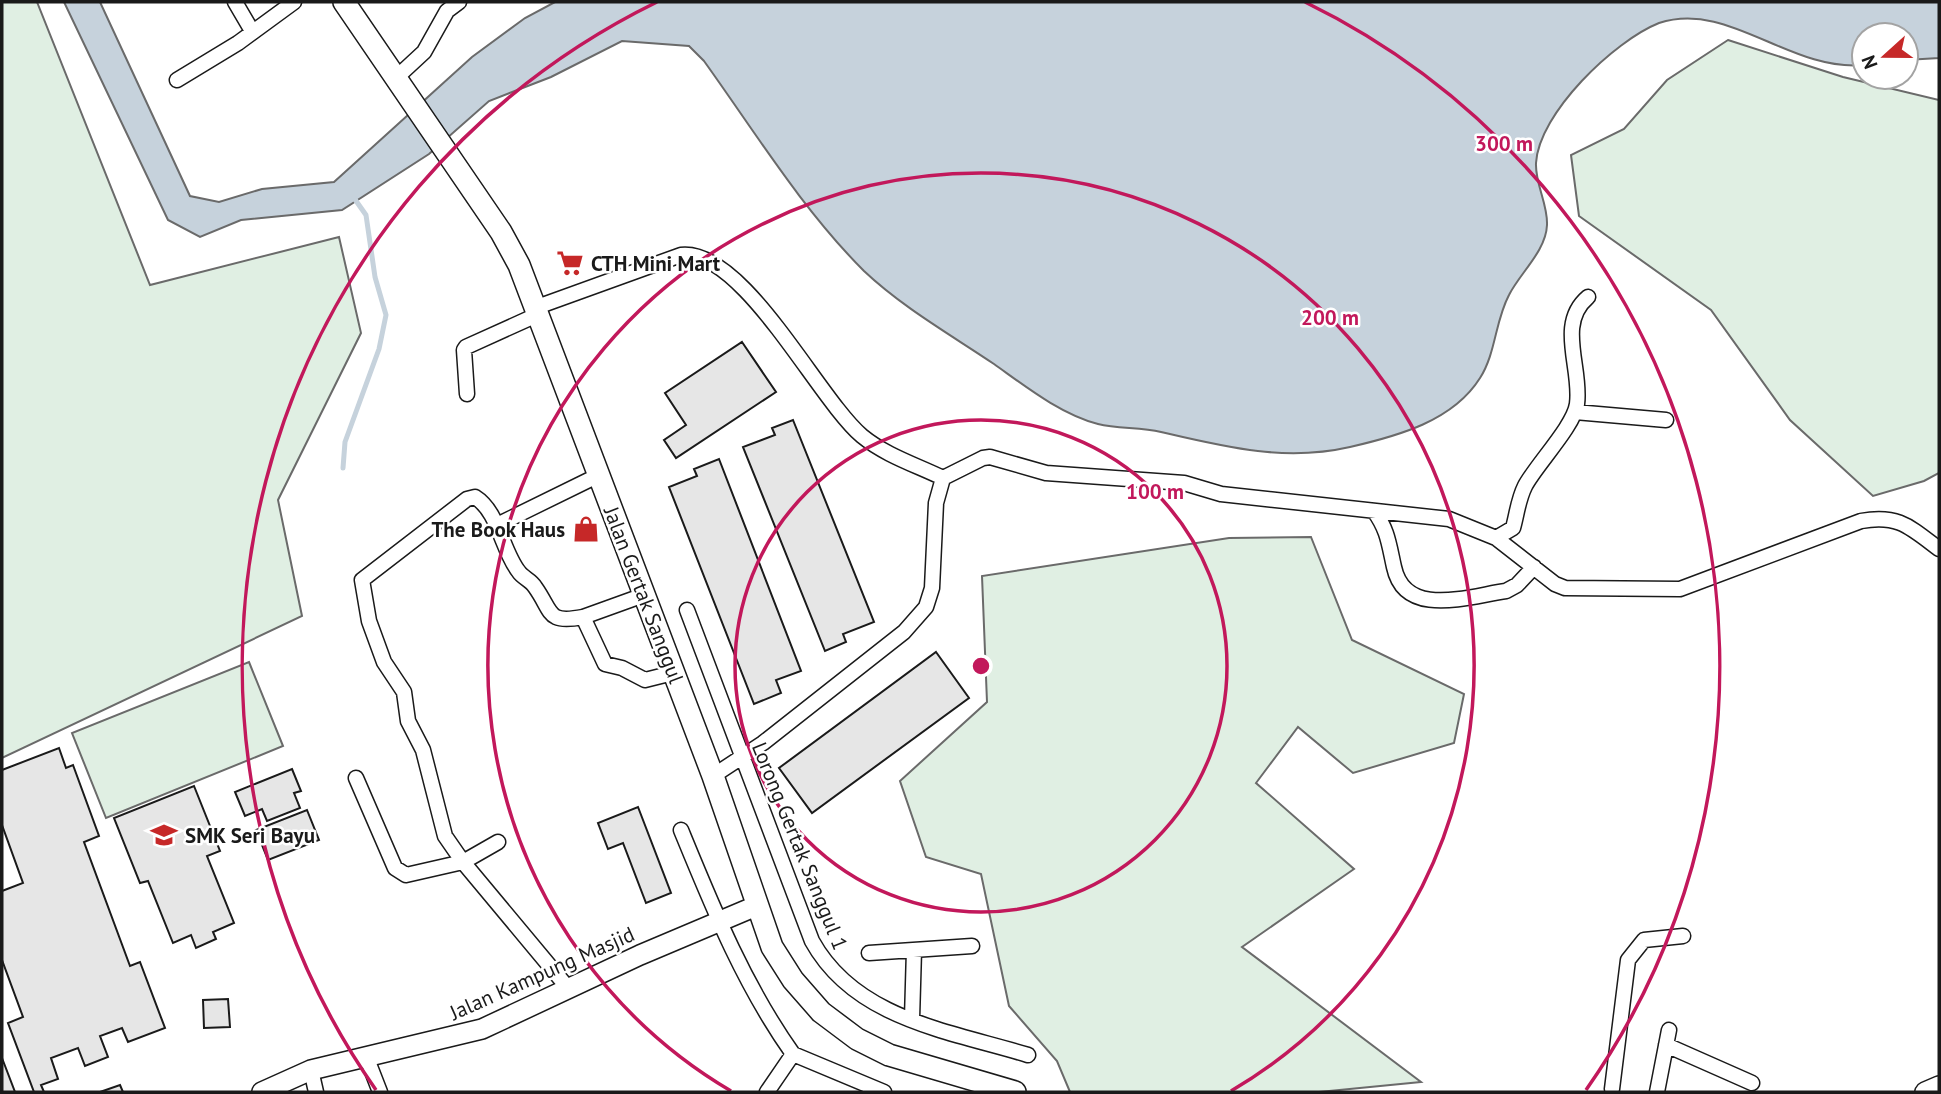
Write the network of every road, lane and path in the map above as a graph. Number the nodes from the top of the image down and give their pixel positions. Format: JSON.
{"nodes":[{"id":1,"x":235,"y":2,"type":"edge"},
{"id":2,"x":294,"y":2,"type":"edge"},
{"id":3,"x":344,"y":2,"type":"edge"},
{"id":4,"x":459,"y":2,"type":"edge"},
{"id":5,"x":252,"y":31,"type":"junction"},
{"id":6,"x":397,"y":77,"type":"junction"},
{"id":7,"x":177,"y":80,"type":"dead end"},
{"id":8,"x":1588,"y":297,"type":"dead end"},
{"id":9,"x":538,"y":311,"type":"junction"},
{"id":10,"x":467,"y":394,"type":"dead end"},
{"id":11,"x":1575,"y":412,"type":"junction"},
{"id":12,"x":1666,"y":420,"type":"dead end"},
{"id":13,"x":599,"y":475,"type":"junction"},
{"id":14,"x":943,"y":478,"type":"junction"},
{"id":15,"x":1374,"y":511,"type":"junction"},
{"id":16,"x":495,"y":526,"type":"junction"},
{"id":17,"x":1496,"y":538,"type":"junction"},
{"id":18,"x":1939,"y":549,"type":"edge"},
{"id":19,"x":1534,"y":567,"type":"junction"},
{"id":20,"x":644,"y":595,"type":"junction"},
{"id":21,"x":687,"y":610,"type":"dead end"},
{"id":22,"x":583,"y":617,"type":"junction"},
{"id":23,"x":673,"y":673,"type":"junction"},
{"id":24,"x":741,"y":757,"type":"junction"},
{"id":25,"x":713,"y":776,"type":"junction"},
{"id":26,"x":356,"y":778,"type":"dead end"},
{"id":27,"x":681,"y":830,"type":"dead end"},
{"id":28,"x":498,"y":842,"type":"dead end"},
{"id":29,"x":463,"y":862,"type":"junction"},
{"id":30,"x":756,"y":906,"type":"junction"},
{"id":31,"x":718,"y":921,"type":"junction"},
{"id":32,"x":1683,"y":936,"type":"dead end"},
{"id":33,"x":972,"y":946,"type":"dead end"},
{"id":34,"x":914,"y":950,"type":"junction"},
{"id":35,"x":869,"y":953,"type":"dead end"},
{"id":36,"x":568,"y":988,"type":"junction"},
{"id":37,"x":912,"y":1019,"type":"junction"},
{"id":38,"x":1669,"y":1030,"type":"dead end"},
{"id":39,"x":1666,"y":1045,"type":"junction"},
{"id":40,"x":793,"y":1054,"type":"junction"},
{"id":41,"x":1028,"y":1055,"type":"dead end"},
{"id":42,"x":366,"y":1056,"type":"junction"},
{"id":43,"x":311,"y":1070,"type":"junction"},
{"id":44,"x":1752,"y":1083,"type":"dead end"},
{"id":45,"x":1939,"y":1086,"type":"edge"},
{"id":46,"x":1614,"y":1091,"type":"edge"},
{"id":47,"x":262,"y":1092,"type":"edge"},
{"id":48,"x":316,"y":1092,"type":"edge"},
{"id":49,"x":380,"y":1092,"type":"edge"},
{"id":50,"x":767,"y":1092,"type":"edge"},
{"id":51,"x":884,"y":1092,"type":"edge"},
{"id":52,"x":1016,"y":1092,"type":"edge"},
{"id":53,"x":1657,"y":1092,"type":"edge"},
{"id":54,"x":1925,"y":1092,"type":"edge"}],
"edges":[{"from":1,"to":5,"type":"street"},
{"from":2,"to":5,"type":"street"},
{"from":3,"to":6,"type":"main road","name":"Jalan Gertak Sanggul"},
{"from":4,"to":6,"type":"street"},
{"from":5,"to":7,"type":"street"},
{"from":6,"to":9,"type":"main road","name":"Jalan Gertak Sanggul"},
{"from":8,"to":11,"type":"street"},
{"from":9,"to":10,"type":"street"},
{"from":9,"to":13,"type":"main road","name":"Jalan Gertak Sanggul"},
{"from":9,"to":14,"type":"street"},
{"from":11,"to":12,"type":"street"},
{"from":11,"to":17,"type":"street"},
{"from":13,"to":16,"type":"street"},
{"from":13,"to":20,"type":"main road","name":"Jalan Gertak Sanggul"},
{"from":14,"to":15,"type":"street"},
{"from":14,"to":24,"type":"street"},
{"from":15,"to":17,"type":"street"},
{"from":15,"to":19,"type":"street"},
{"from":16,"to":22,"type":"street"},
{"from":16,"to":29,"type":"street"},
{"from":17,"to":19,"type":"street"},
{"from":18,"to":19,"type":"street"},
{"from":20,"to":22,"type":"street"},
{"from":20,"to":23,"type":"main road","name":"Jalan Gertak Sanggul"},
{"from":21,"to":24,"type":"street","name":"Lorong Gertak Sanggul 1"},
{"from":22,"to":23,"type":"street"},
{"from":23,"to":25,"type":"main road","name":"Jalan Gertak Sanggul"},
{"from":24,"to":25,"type":"street"},
{"from":24,"to":37,"type":"street","name":"Lorong Gertak Sanggul 1"},
{"from":25,"to":30,"type":"main road","name":"Jalan Gertak Sanggul"},
{"from":26,"to":29,"type":"street"},
{"from":27,"to":31,"type":"street"},
{"from":28,"to":29,"type":"street"},
{"from":29,"to":36,"type":"street"},
{"from":30,"to":31,"type":"street","name":"Jalan Kampung Masjid"},
{"from":30,"to":52,"type":"main road","name":"Jalan Gertak Sanggul"},
{"from":31,"to":36,"type":"street","name":"Jalan Kampung Masjid"},
{"from":31,"to":40,"type":"street"},
{"from":32,"to":46,"type":"street"},
{"from":33,"to":34,"type":"street"},
{"from":34,"to":35,"type":"street"},
{"from":34,"to":37,"type":"street"},
{"from":36,"to":42,"type":"street","name":"Jalan Kampung Masjid"},
{"from":37,"to":41,"type":"street","name":"Lorong Gertak Sanggul 1"},
{"from":38,"to":39,"type":"street"},
{"from":39,"to":44,"type":"street"},
{"from":39,"to":53,"type":"street"},
{"from":40,"to":50,"type":"street"},
{"from":40,"to":51,"type":"street"},
{"from":42,"to":43,"type":"street","name":"Jalan Kampung Masjid"},
{"from":42,"to":49,"type":"street"},
{"from":43,"to":47,"type":"street","name":"Jalan Kampung Masjid"},
{"from":43,"to":48,"type":"street"},
{"from":45,"to":54,"type":"street"}]}
